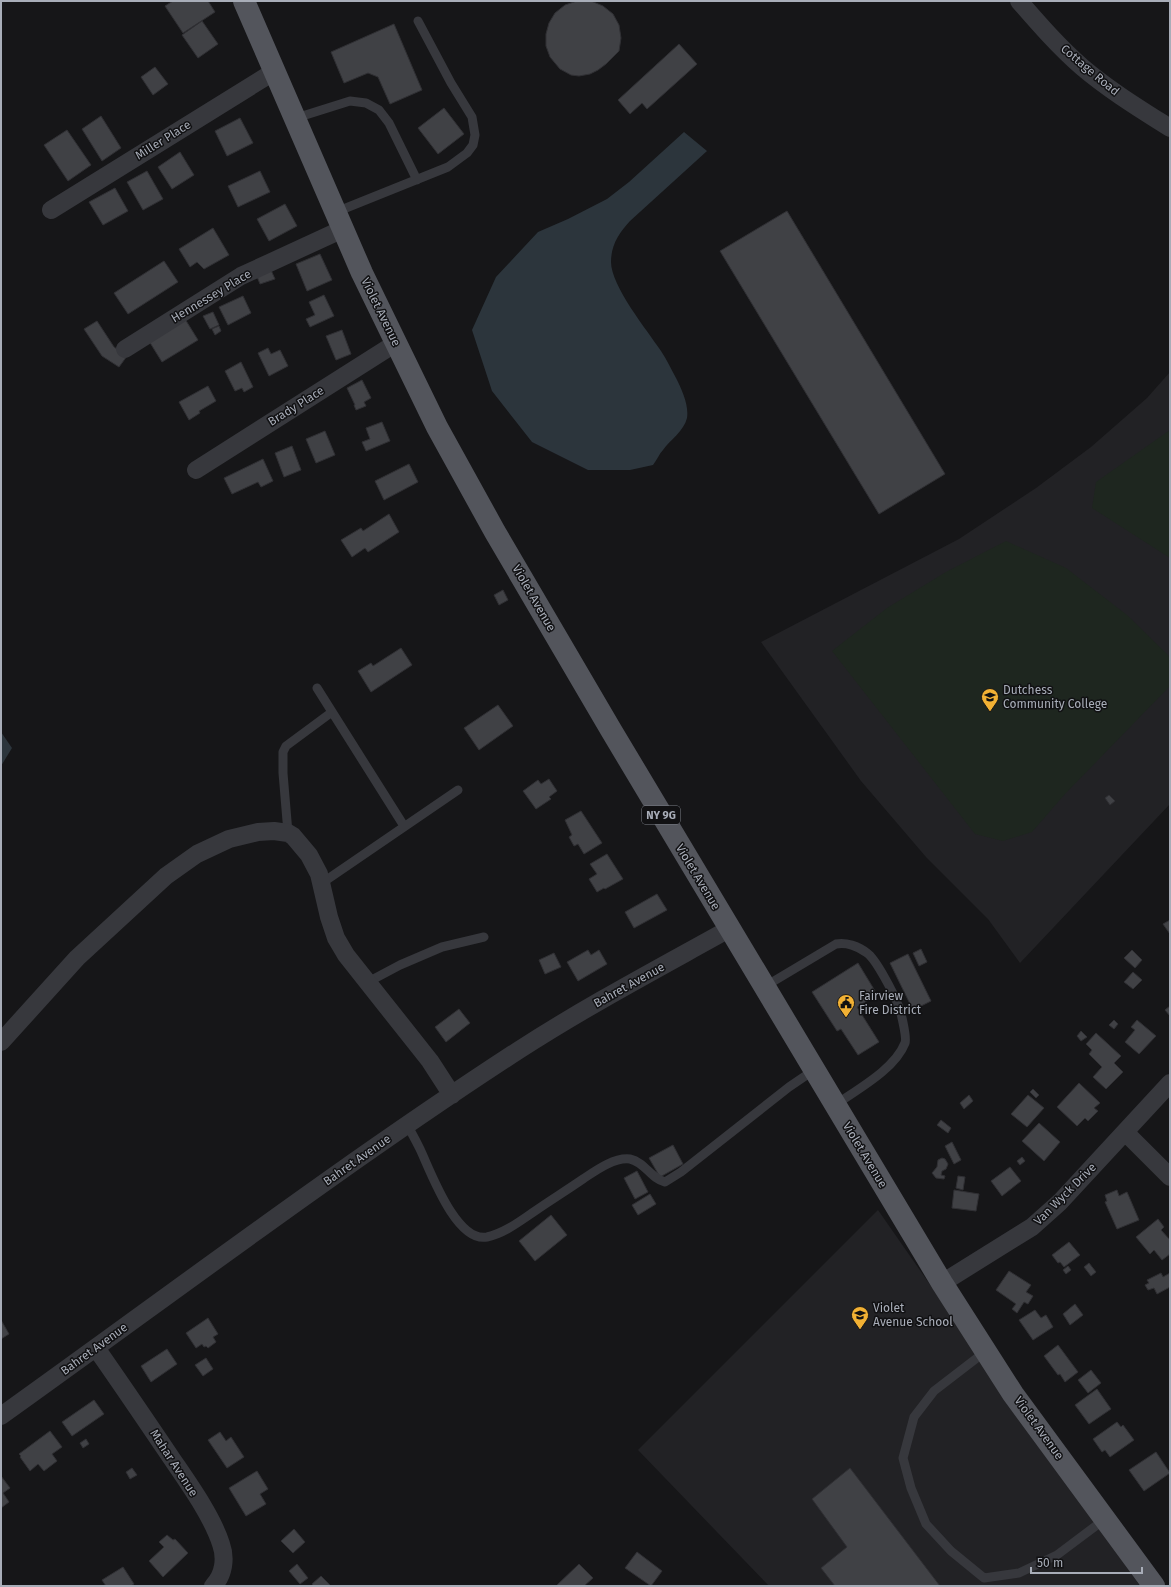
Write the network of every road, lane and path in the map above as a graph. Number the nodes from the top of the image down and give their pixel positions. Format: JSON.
{"nodes":[{"id":1,"x":244,"y":1,"type":"edge"},
{"id":2,"x":1019,"y":1,"type":"edge"},
{"id":3,"x":418,"y":21,"type":"dead end"},
{"id":4,"x":275,"y":71,"type":"junction"},
{"id":5,"x":296,"y":118,"type":"junction"},
{"id":6,"x":1170,"y":128,"type":"edge"},
{"id":7,"x":416,"y":180,"type":"junction"},
{"id":8,"x":51,"y":210,"type":"dead end"},
{"id":9,"x":340,"y":220,"type":"junction"},
{"id":10,"x":396,"y":343,"type":"junction"},
{"id":11,"x":126,"y":349,"type":"dead end"},
{"id":12,"x":196,"y":470,"type":"dead end"},
{"id":13,"x":317,"y":688,"type":"dead end"},
{"id":14,"x":332,"y":712,"type":"junction"},
{"id":15,"x":458,"y":790,"type":"dead end"},
{"id":16,"x":404,"y":826,"type":"junction"},
{"id":17,"x":288,"y":833,"type":"junction"},
{"id":18,"x":322,"y":884,"type":"junction"},
{"id":19,"x":729,"y":929,"type":"junction"},
{"id":20,"x":484,"y":937,"type":"dead end"},
{"id":21,"x":368,"y":982,"type":"junction"},
{"id":22,"x":764,"y":987,"type":"junction"},
{"id":23,"x":1,"y":1042,"type":"edge"},
{"id":24,"x":814,"y":1070,"type":"junction"},
{"id":25,"x":1170,"y":1083,"type":"edge"},
{"id":26,"x":452,"y":1095,"type":"junction"},
{"id":27,"x":835,"y":1105,"type":"junction"},
{"id":28,"x":407,"y":1125,"type":"junction"},
{"id":29,"x":1125,"y":1132,"type":"junction"},
{"id":30,"x":1170,"y":1177,"type":"edge"},
{"id":31,"x":942,"y":1283,"type":"junction"},
{"id":32,"x":96,"y":1348,"type":"junction"},
{"id":33,"x":986,"y":1351,"type":"junction"},
{"id":34,"x":1,"y":1416,"type":"edge"},
{"id":35,"x":1105,"y":1519,"type":"junction"},
{"id":36,"x":212,"y":1586,"type":"edge"},
{"id":37,"x":1154,"y":1586,"type":"edge"}],
"edges":[{"from":1,"to":4,"type":"main road","name":"Violet Avenue","number":"NY 9G"},
{"from":2,"to":6,"type":"street","name":"Cottage Road"},
{"from":3,"to":7,"type":"lane"},
{"from":4,"to":5,"type":"main road","name":"Violet Avenue","number":"NY 9G"},
{"from":4,"to":8,"type":"street","name":"Miller Place"},
{"from":5,"to":7,"type":"lane"},
{"from":5,"to":9,"type":"main road","name":"Violet Avenue","number":"NY 9G"},
{"from":7,"to":9,"type":"lane"},
{"from":9,"to":10,"type":"main road","name":"Violet Avenue","number":"NY 9G"},
{"from":9,"to":11,"type":"street","name":"Hennessey Place"},
{"from":10,"to":12,"type":"street","name":"Brady Place"},
{"from":10,"to":19,"type":"main road","name":"Violet Avenue","number":"NY 9G"},
{"from":13,"to":14,"type":"lane"},
{"from":14,"to":16,"type":"lane"},
{"from":14,"to":17,"type":"lane"},
{"from":15,"to":16,"type":"lane"},
{"from":16,"to":18,"type":"lane"},
{"from":17,"to":18,"type":"street"},
{"from":17,"to":23,"type":"street"},
{"from":18,"to":21,"type":"street"},
{"from":19,"to":22,"type":"main road","name":"Violet Avenue","number":"NY 9G"},
{"from":19,"to":26,"type":"street","name":"Bahret Avenue"},
{"from":20,"to":21,"type":"lane"},
{"from":21,"to":26,"type":"street"},
{"from":22,"to":24,"type":"main road","name":"Violet Avenue","number":"NY 9G"},
{"from":22,"to":27,"type":"lane"},
{"from":24,"to":27,"type":"main road","name":"Violet Avenue","number":"NY 9G"},
{"from":24,"to":28,"type":"lane"},
{"from":25,"to":29,"type":"street","name":"Van Wyck Drive"},
{"from":26,"to":28,"type":"street","name":"Bahret Avenue"},
{"from":27,"to":31,"type":"main road","name":"Violet Avenue","number":"NY 9G"},
{"from":28,"to":32,"type":"street","name":"Bahret Avenue"},
{"from":29,"to":30,"type":"street"},
{"from":29,"to":31,"type":"street","name":"Van Wyck Drive"},
{"from":31,"to":33,"type":"main road","name":"Violet Avenue","number":"NY 9G"},
{"from":32,"to":34,"type":"street","name":"Bahret Avenue"},
{"from":32,"to":36,"type":"street","name":"Mahar Avenue"},
{"from":33,"to":35,"type":"main road","name":"Violet Avenue","number":"NY 9G"},
{"from":33,"to":35,"type":"lane"},
{"from":35,"to":37,"type":"main road","name":"Violet Avenue","number":"NY 9G"}]}
